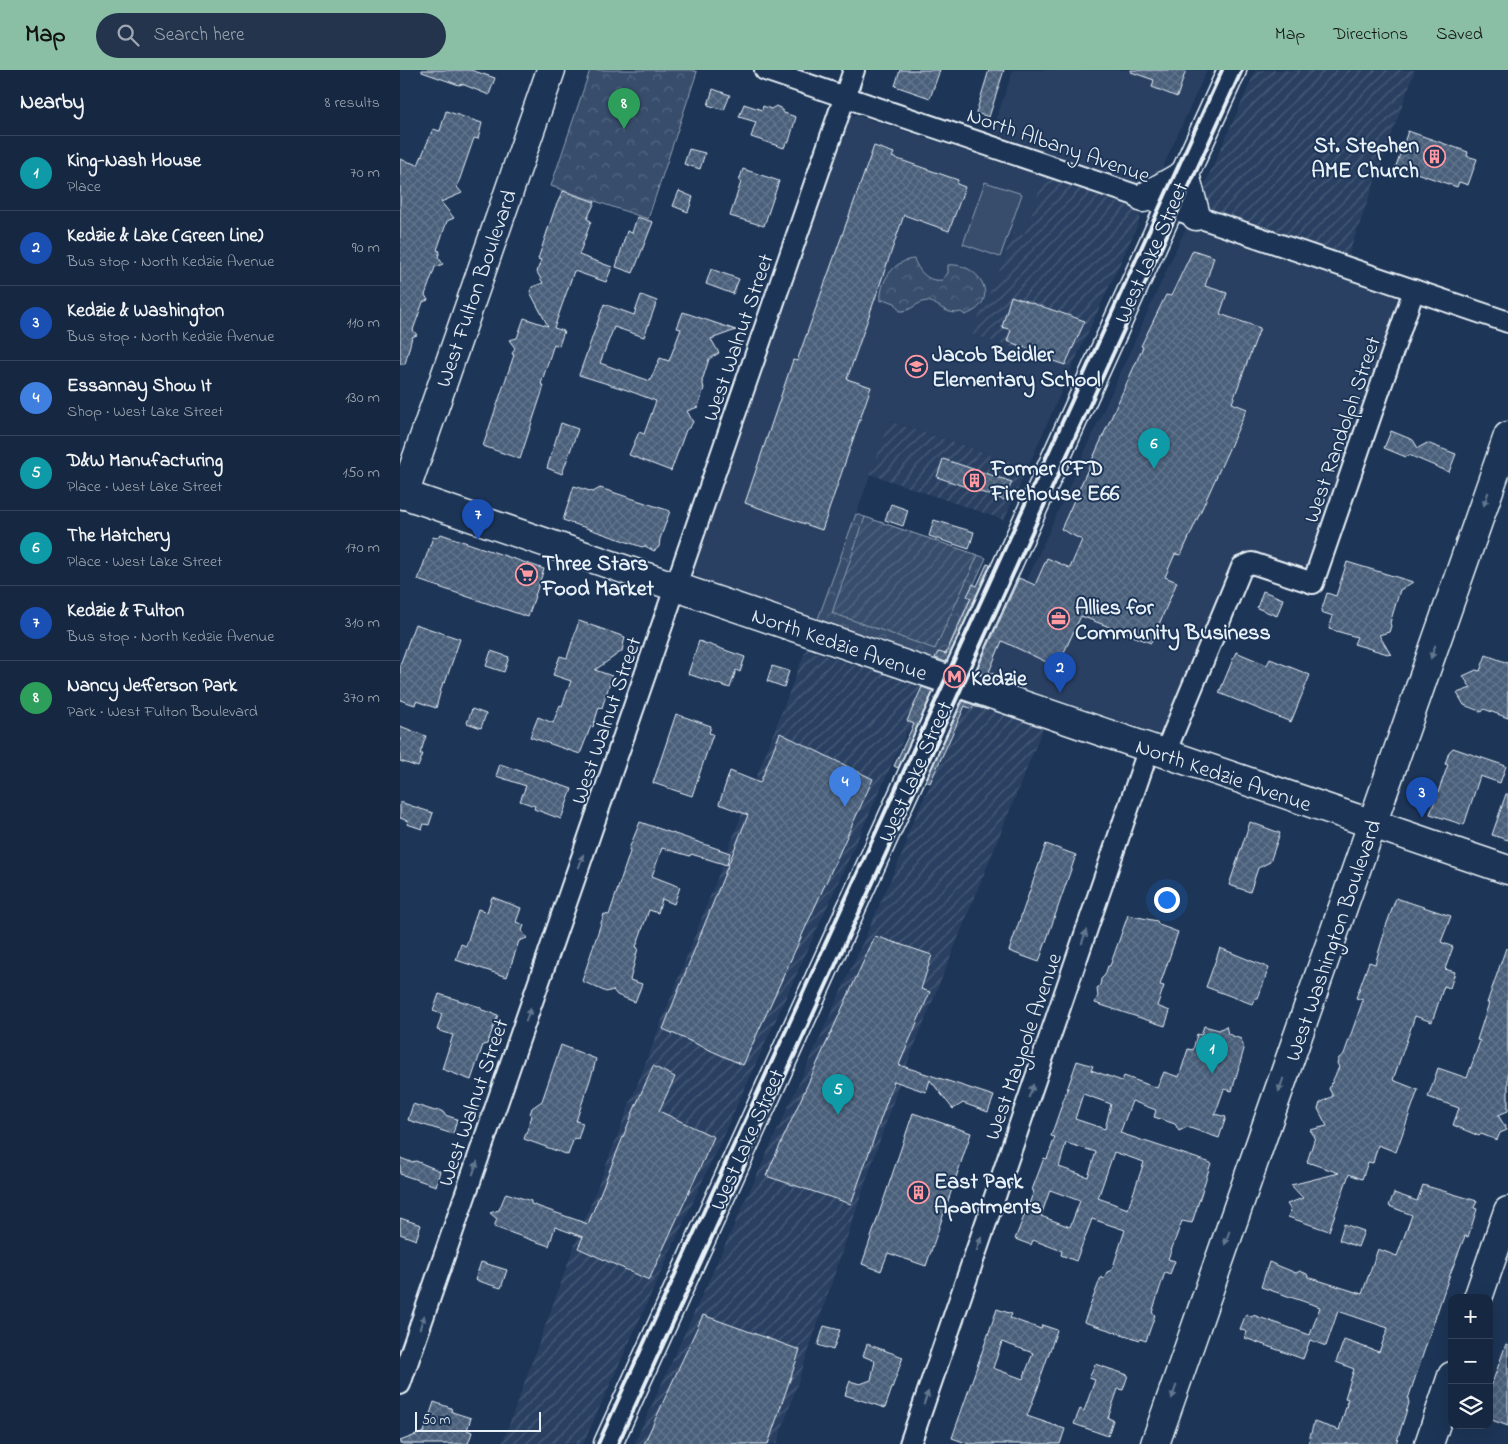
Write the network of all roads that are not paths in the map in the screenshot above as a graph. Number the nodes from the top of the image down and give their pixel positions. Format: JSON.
{"nodes":[{"id":1,"x":551,"y":70,"type":"edge"},
{"id":2,"x":765,"y":70,"type":"edge"},
{"id":3,"x":854,"y":70,"type":"edge"},
{"id":4,"x":1232,"y":70,"type":"edge"},
{"id":5,"x":844,"y":97,"type":"junction"},
{"id":6,"x":1185,"y":174,"type":"junction"},
{"id":7,"x":1143,"y":198,"type":"junction"},
{"id":8,"x":1170,"y":207,"type":"junction"},
{"id":9,"x":1196,"y":216,"type":"junction"},
{"id":10,"x":1414,"y":290,"type":"junction"},
{"id":11,"x":1508,"y":322,"type":"edge"},
{"id":12,"x":1508,"y":436,"type":"edge"},
{"id":13,"x":401,"y":498,"type":"edge"},
{"id":14,"x":1312,"y":583,"type":"joint"},
{"id":15,"x":676,"y":587,"type":"junction"},
{"id":16,"x":954,"y":682,"type":"junction"},
{"id":17,"x":1157,"y":751,"type":"junction"},
{"id":18,"x":1373,"y":824,"type":"junction"},
{"id":19,"x":1508,"y":870,"type":"edge"},
{"id":20,"x":1508,"y":1211,"type":"edge"},
{"id":21,"x":1479,"y":1294,"type":"edge"},
{"id":22,"x":400,"y":1384,"type":"edge"},
{"id":23,"x":1449,"y":1384,"type":"edge"},
{"id":24,"x":608,"y":1444,"type":"edge"},
{"id":25,"x":910,"y":1444,"type":"edge"},
{"id":26,"x":1155,"y":1444,"type":"edge"},
{"id":27,"x":1428,"y":1444,"type":"edge"}],
"edges":[{"from":1,"to":13,"type":"main road","name":"West Fulton Boulevard"},
{"from":2,"to":5,"type":"street","name":"North Albany Avenue"},
{"from":3,"to":5,"type":"street","name":"West Walnut Street"},
{"from":4,"to":6,"type":"main road","name":"West Lake Street"},
{"from":5,"to":7,"type":"street","name":"North Albany Avenue"},
{"from":5,"to":15,"type":"street","name":"West Walnut Street"},
{"from":6,"to":7,"type":"main road"},
{"from":6,"to":8,"type":"main road","name":"West Lake Street"},
{"from":6,"to":9,"type":"main road"},
{"from":7,"to":8,"type":"street","name":"North Albany Avenue"},
{"from":8,"to":9,"type":"street","name":"North Albany Avenue"},
{"from":8,"to":16,"type":"main road","name":"West Lake Street"},
{"from":9,"to":10,"type":"street","name":"North Albany Avenue"},
{"from":10,"to":11,"type":"street","name":"North Albany Avenue"},
{"from":10,"to":14,"type":"street","name":"West Randolph Street"},
{"from":12,"to":18,"type":"main road","name":"West Washington Boulevard","one_way":true},
{"from":13,"to":15,"type":"main road","name":"North Kedzie Avenue"},
{"from":14,"to":17,"type":"street","name":"West Maypole Avenue"},
{"from":15,"to":16,"type":"main road","name":"North Kedzie Avenue"},
{"from":22,"to":15,"type":"street","name":"West Walnut Street","one_way":true},
{"from":16,"to":17,"type":"main road","name":"North Kedzie Avenue"},
{"from":16,"to":24,"type":"main road","name":"West Lake Street"},
{"from":17,"to":18,"type":"main road","name":"North Kedzie Avenue"},
{"from":25,"to":17,"type":"street","name":"West Maypole Avenue","one_way":true},
{"from":18,"to":19,"type":"main road","name":"North Kedzie Avenue"},
{"from":18,"to":26,"type":"main road","name":"West Washington Boulevard","one_way":true},
{"from":20,"to":21,"type":"main road"},
{"from":23,"to":27,"type":"main road"}]}
